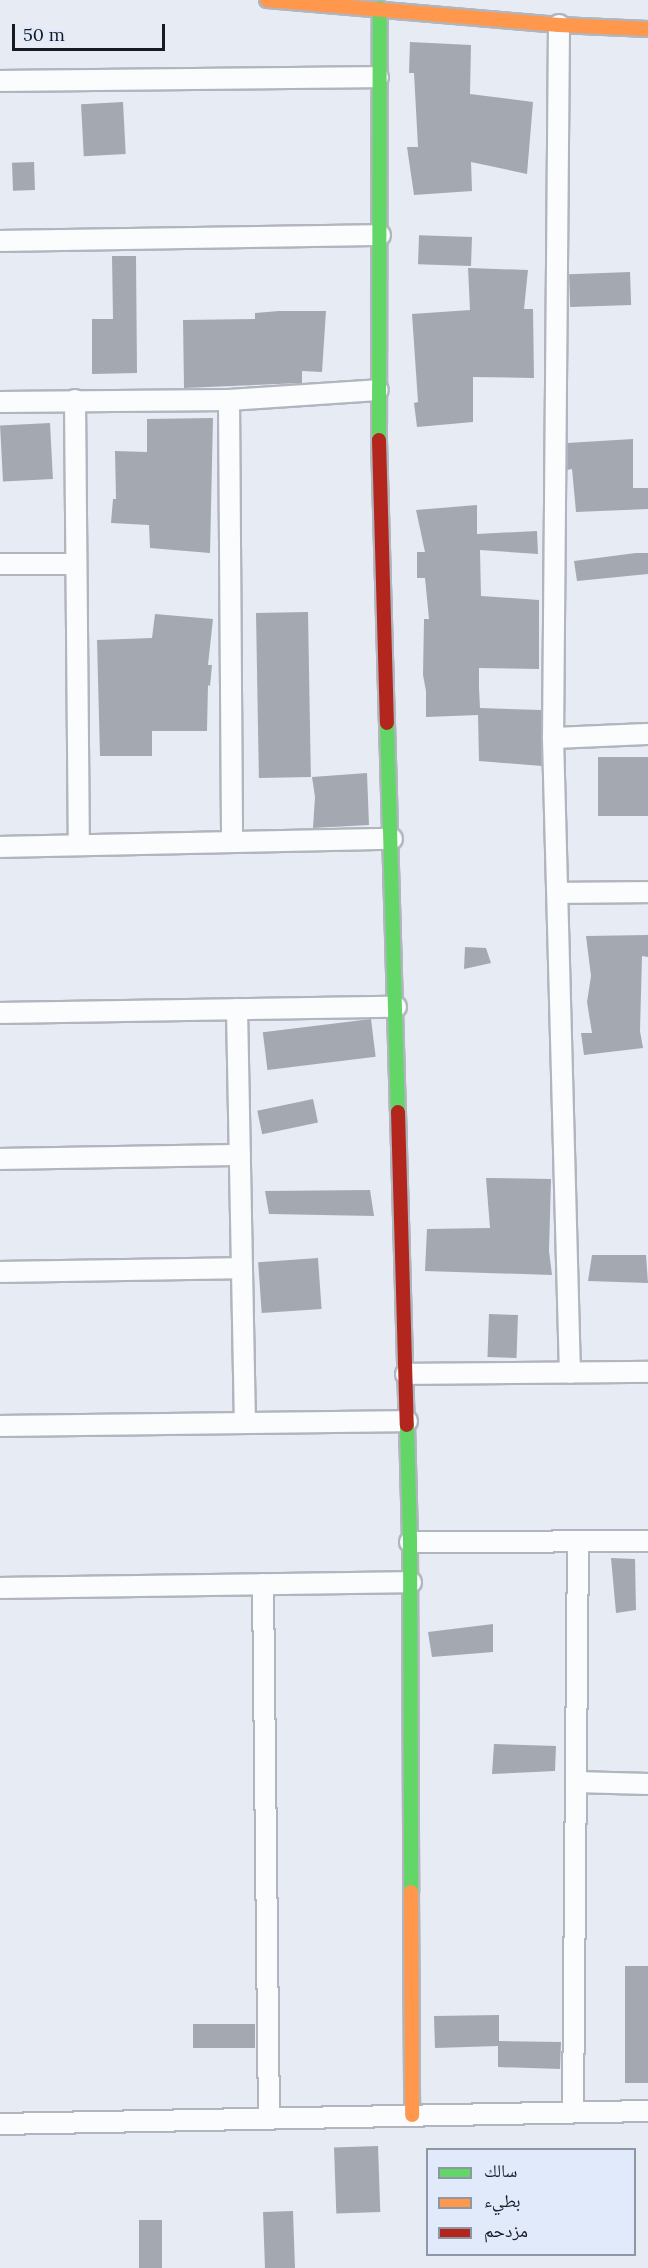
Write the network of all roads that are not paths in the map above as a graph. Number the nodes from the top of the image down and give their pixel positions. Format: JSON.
{"nodes":[{"id":1,"x":267,"y":0,"type":"edge"},
{"id":2,"x":381,"y":8,"type":"junction"},
{"id":3,"x":559,"y":25,"type":"junction"},
{"id":4,"x":648,"y":29,"type":"edge"},
{"id":5,"x":378,"y":77,"type":"junction"},
{"id":6,"x":0,"y":81,"type":"edge"},
{"id":7,"x":380,"y":235,"type":"junction"},
{"id":8,"x":0,"y":241,"type":"edge"},
{"id":9,"x":378,"y":390,"type":"junction"},
{"id":10,"x":75,"y":400,"type":"junction"},
{"id":11,"x":229,"y":400,"type":"junction"},
{"id":12,"x":0,"y":402,"type":"edge"},
{"id":13,"x":0,"y":564,"type":"edge"},
{"id":14,"x":76,"y":564,"type":"junction"},
{"id":15,"x":648,"y":734,"type":"edge"},
{"id":16,"x":553,"y":738,"type":"junction"},
{"id":17,"x":392,"y":839,"type":"junction"},
{"id":18,"x":232,"y":842,"type":"junction"},
{"id":19,"x":79,"y":845,"type":"junction"},
{"id":20,"x":0,"y":847,"type":"edge"},
{"id":21,"x":648,"y":891,"type":"edge"},
{"id":22,"x":558,"y":893,"type":"junction"},
{"id":23,"x":396,"y":1007,"type":"junction"},
{"id":24,"x":237,"y":1009,"type":"junction"},
{"id":25,"x":0,"y":1013,"type":"edge"},
{"id":26,"x":240,"y":1155,"type":"junction"},
{"id":27,"x":0,"y":1160,"type":"edge"},
{"id":28,"x":242,"y":1268,"type":"junction"},
{"id":29,"x":0,"y":1272,"type":"edge"},
{"id":30,"x":570,"y":1372,"type":"junction"},
{"id":31,"x":648,"y":1372,"type":"edge"},
{"id":32,"x":406,"y":1374,"type":"junction"},
{"id":33,"x":407,"y":1421,"type":"junction"},
{"id":34,"x":245,"y":1423,"type":"junction"},
{"id":35,"x":0,"y":1426,"type":"edge"},
{"id":36,"x":648,"y":1540,"type":"edge"},
{"id":37,"x":578,"y":1541,"type":"junction"},
{"id":38,"x":410,"y":1542,"type":"junction"},
{"id":39,"x":411,"y":1582,"type":"junction"},
{"id":40,"x":263,"y":1584,"type":"junction"},
{"id":41,"x":0,"y":1588,"type":"edge"},
{"id":42,"x":576,"y":1782,"type":"junction"},
{"id":43,"x":648,"y":1784,"type":"edge"},
{"id":44,"x":648,"y":2111,"type":"edge"},
{"id":45,"x":573,"y":2112,"type":"junction"},
{"id":46,"x":412,"y":2115,"type":"junction"},
{"id":47,"x":269,"y":2118,"type":"junction"},
{"id":48,"x":0,"y":2124,"type":"edge"}],
"edges":[{"from":1,"to":2,"type":"street"},
{"from":2,"to":3,"type":"street"},
{"from":2,"to":5,"type":"street"},
{"from":3,"to":4,"type":"street"},
{"from":3,"to":16,"type":"street"},
{"from":5,"to":6,"type":"street"},
{"from":5,"to":7,"type":"street"},
{"from":7,"to":8,"type":"street"},
{"from":7,"to":9,"type":"street"},
{"from":9,"to":11,"type":"street"},
{"from":9,"to":17,"type":"street"},
{"from":10,"to":11,"type":"street"},
{"from":10,"to":12,"type":"street"},
{"from":10,"to":14,"type":"street"},
{"from":11,"to":18,"type":"street"},
{"from":13,"to":14,"type":"street"},
{"from":14,"to":19,"type":"street"},
{"from":15,"to":16,"type":"street"},
{"from":16,"to":22,"type":"street"},
{"from":17,"to":18,"type":"street"},
{"from":17,"to":23,"type":"street"},
{"from":18,"to":19,"type":"street"},
{"from":19,"to":20,"type":"street"},
{"from":21,"to":22,"type":"street"},
{"from":22,"to":30,"type":"street"},
{"from":23,"to":24,"type":"street"},
{"from":23,"to":32,"type":"street"},
{"from":24,"to":25,"type":"street"},
{"from":24,"to":26,"type":"street"},
{"from":26,"to":27,"type":"street"},
{"from":26,"to":28,"type":"street"},
{"from":28,"to":29,"type":"street"},
{"from":28,"to":34,"type":"street"},
{"from":30,"to":31,"type":"street"},
{"from":30,"to":32,"type":"street"},
{"from":32,"to":33,"type":"street"},
{"from":33,"to":34,"type":"street"},
{"from":33,"to":38,"type":"street"},
{"from":34,"to":35,"type":"street"},
{"from":36,"to":37,"type":"street"},
{"from":37,"to":38,"type":"street"},
{"from":37,"to":42,"type":"street"},
{"from":38,"to":39,"type":"street"},
{"from":39,"to":40,"type":"street"},
{"from":39,"to":46,"type":"street"},
{"from":40,"to":41,"type":"street"},
{"from":40,"to":47,"type":"street"},
{"from":42,"to":43,"type":"street"},
{"from":42,"to":45,"type":"street"},
{"from":44,"to":45,"type":"street"},
{"from":45,"to":46,"type":"street"},
{"from":46,"to":47,"type":"street"},
{"from":47,"to":48,"type":"street"}]}
